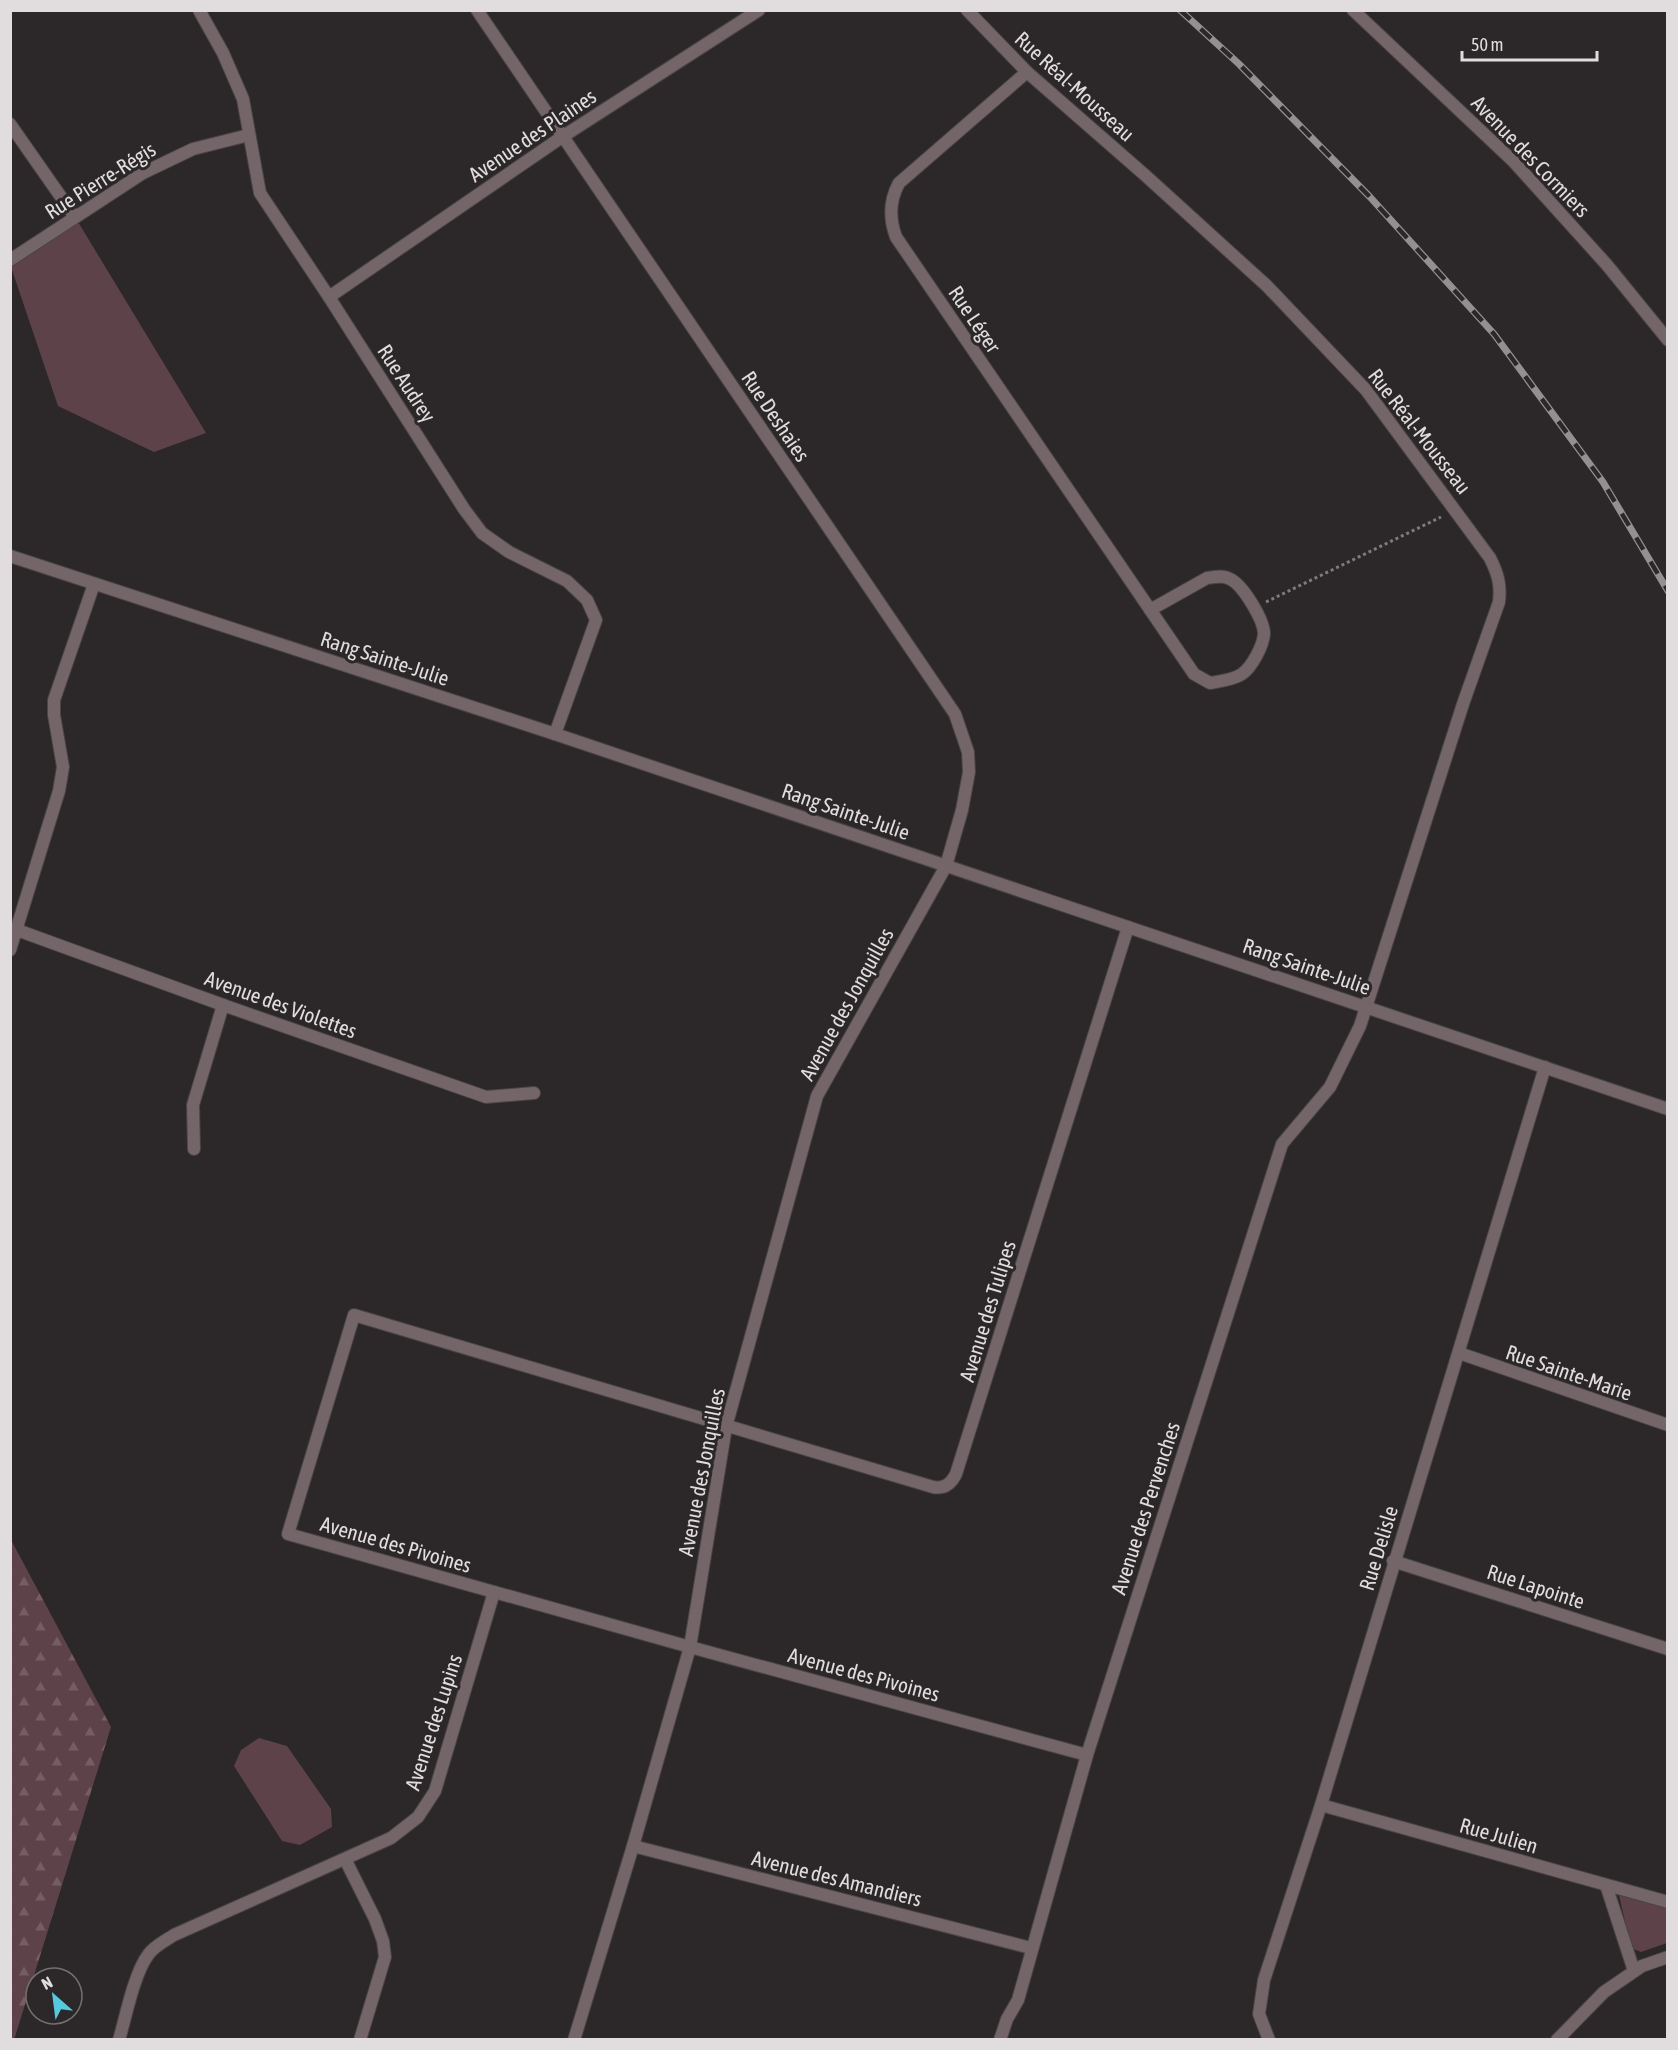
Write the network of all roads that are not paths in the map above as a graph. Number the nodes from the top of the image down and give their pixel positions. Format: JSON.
{"nodes":[{"id":1,"x":199,"y":10,"type":"edge"},
{"id":2,"x":477,"y":10,"type":"edge"},
{"id":3,"x":967,"y":10,"type":"edge"},
{"id":4,"x":1353,"y":10,"type":"edge"},
{"id":5,"x":759,"y":11,"type":"edge"},
{"id":6,"x":1027,"y":72,"type":"junction"},
{"id":7,"x":10,"y":124,"type":"edge"},
{"id":8,"x":249,"y":135,"type":"junction"},
{"id":9,"x":562,"y":137,"type":"junction"},
{"id":10,"x":75,"y":217,"type":"junction"},
{"id":11,"x":10,"y":260,"type":"edge"},
{"id":12,"x":329,"y":297,"type":"junction"},
{"id":13,"x":1668,"y":340,"type":"edge"},
{"id":14,"x":10,"y":556,"type":"edge"},
{"id":15,"x":94,"y":584,"type":"junction"},
{"id":16,"x":1150,"y":610,"type":"junction"},
{"id":17,"x":555,"y":734,"type":"junction"},
{"id":18,"x":946,"y":866,"type":"junction"},
{"id":19,"x":1128,"y":927,"type":"junction"},
{"id":20,"x":17,"y":930,"type":"junction"},
{"id":21,"x":10,"y":950,"type":"edge"},
{"id":22,"x":223,"y":1005,"type":"junction"},
{"id":23,"x":1367,"y":1007,"type":"junction"},
{"id":24,"x":1545,"y":1067,"type":"junction"},
{"id":25,"x":534,"y":1093,"type":"dead end"},
{"id":26,"x":1668,"y":1109,"type":"edge"},
{"id":27,"x":194,"y":1149,"type":"dead end"},
{"id":28,"x":1459,"y":1353,"type":"junction"},
{"id":29,"x":1668,"y":1425,"type":"edge"},
{"id":30,"x":726,"y":1427,"type":"junction"},
{"id":31,"x":1394,"y":1561,"type":"junction"},
{"id":32,"x":494,"y":1592,"type":"junction"},
{"id":33,"x":690,"y":1647,"type":"junction"},
{"id":34,"x":1668,"y":1648,"type":"edge"},
{"id":35,"x":1087,"y":1755,"type":"junction"},
{"id":36,"x":1321,"y":1805,"type":"junction"},
{"id":37,"x":633,"y":1846,"type":"junction"},
{"id":38,"x":345,"y":1858,"type":"junction"},
{"id":39,"x":1606,"y":1885,"type":"junction"},
{"id":40,"x":1668,"y":1902,"type":"edge"},
{"id":41,"x":1031,"y":1948,"type":"junction"},
{"id":42,"x":1668,"y":1957,"type":"edge"},
{"id":43,"x":1635,"y":1971,"type":"junction"},
{"id":44,"x":1561,"y":2037,"type":"edge"},
{"id":45,"x":119,"y":2040,"type":"edge"},
{"id":46,"x":360,"y":2040,"type":"edge"},
{"id":47,"x":574,"y":2040,"type":"edge"},
{"id":48,"x":1000,"y":2040,"type":"edge"},
{"id":49,"x":1269,"y":2040,"type":"edge"}],
"edges":[{"from":1,"to":8,"type":"street","name":"Rue Audrey"},
{"from":2,"to":9,"type":"street","name":"Rue Deshaies"},
{"from":3,"to":6,"type":"street","name":"Rue Réal-Mousseau"},
{"from":4,"to":13,"type":"street","name":"Avenue des Cormiers"},
{"from":5,"to":9,"type":"street","name":"Avenue des Plaines"},
{"from":6,"to":16,"type":"street","name":"Rue Léger"},
{"from":6,"to":23,"type":"street","name":"Rue Réal-Mousseau"},
{"from":7,"to":10,"type":"street"},
{"from":8,"to":10,"type":"street","name":"Rue Pierre-Régis"},
{"from":8,"to":12,"type":"street","name":"Rue Audrey"},
{"from":9,"to":12,"type":"street","name":"Avenue des Plaines"},
{"from":9,"to":18,"type":"street","name":"Rue Deshaies"},
{"from":10,"to":11,"type":"street","name":"Rue Pierre-Régis"},
{"from":12,"to":17,"type":"street","name":"Rue Audrey"},
{"from":14,"to":15,"type":"street","name":"Rang Sainte-Julie"},
{"from":15,"to":17,"type":"street","name":"Rang Sainte-Julie"},
{"from":15,"to":20,"type":"street"},
{"from":16,"to":16,"type":"street","name":"Rue Léger"},
{"from":17,"to":18,"type":"street","name":"Rang Sainte-Julie"},
{"from":18,"to":19,"type":"street","name":"Rang Sainte-Julie"},
{"from":18,"to":30,"type":"street","name":"Avenue des Jonquilles"},
{"from":19,"to":23,"type":"street","name":"Rang Sainte-Julie"},
{"from":19,"to":30,"type":"street","name":"Avenue des Tulipes"},
{"from":20,"to":21,"type":"street"},
{"from":20,"to":22,"type":"street","name":"Avenue des Violettes"},
{"from":22,"to":25,"type":"street","name":"Avenue des Violettes"},
{"from":22,"to":27,"type":"street"},
{"from":23,"to":24,"type":"street","name":"Rang Sainte-Julie"},
{"from":23,"to":35,"type":"street","name":"Avenue des Pervenches"},
{"from":24,"to":26,"type":"street","name":"Rang Sainte-Julie"},
{"from":24,"to":28,"type":"street","name":"Rue Delisle"},
{"from":28,"to":29,"type":"street","name":"Rue Sainte-Marie"},
{"from":28,"to":31,"type":"street","name":"Rue Delisle"},
{"from":30,"to":32,"type":"street","name":"Avenue des Pivoines"},
{"from":30,"to":33,"type":"street","name":"Avenue des Jonquilles"},
{"from":31,"to":34,"type":"street","name":"Rue Lapointe"},
{"from":31,"to":36,"type":"street","name":"Rue Delisle"},
{"from":32,"to":33,"type":"street","name":"Avenue des Pivoines"},
{"from":32,"to":38,"type":"street","name":"Avenue des Lupins"},
{"from":33,"to":35,"type":"street","name":"Avenue des Pivoines"},
{"from":33,"to":37,"type":"street","name":"Avenue des Jonquilles"},
{"from":35,"to":41,"type":"street","name":"Avenue des Pervenches"},
{"from":36,"to":39,"type":"street","name":"Rue Julien"},
{"from":36,"to":49,"type":"street","name":"Rue Delisle"},
{"from":37,"to":41,"type":"street","name":"Avenue des Amandiers"},
{"from":37,"to":47,"type":"street","name":"Avenue des Jonquilles"},
{"from":38,"to":45,"type":"street","name":"Avenue des Lupins"},
{"from":38,"to":46,"type":"street"},
{"from":39,"to":40,"type":"street","name":"Rue Julien"},
{"from":39,"to":43,"type":"street"},
{"from":41,"to":48,"type":"street","name":"Avenue des Pervenches"},
{"from":42,"to":43,"type":"street"},
{"from":43,"to":44,"type":"street"}]}
